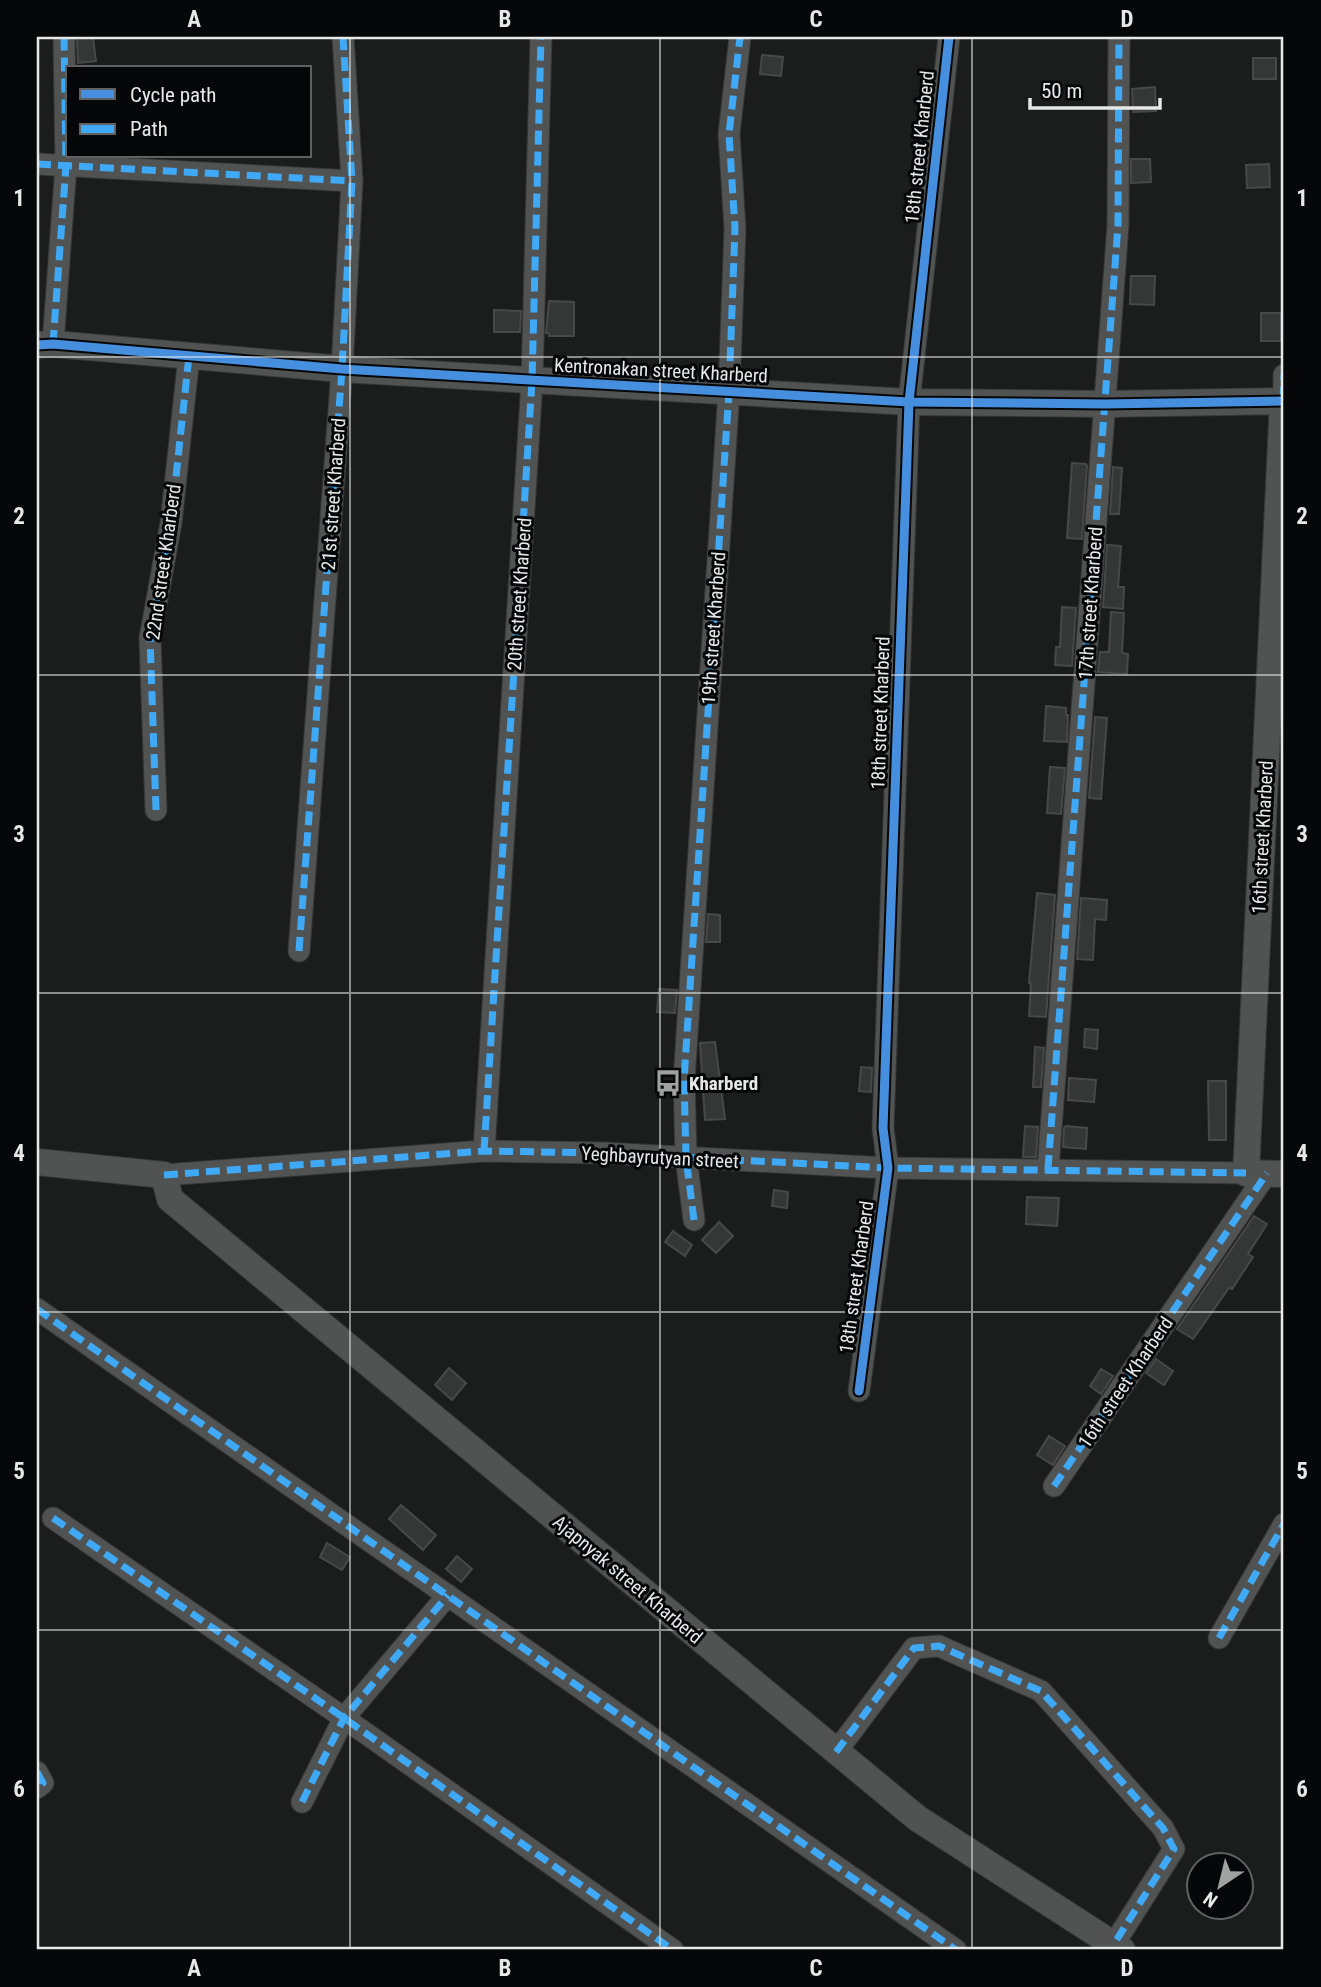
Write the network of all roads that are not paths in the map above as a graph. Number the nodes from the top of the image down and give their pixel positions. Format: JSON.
{"nodes":[{"id":1,"x":64,"y":37,"type":"edge"},
{"id":2,"x":343,"y":37,"type":"edge"},
{"id":3,"x":541,"y":37,"type":"edge"},
{"id":4,"x":740,"y":37,"type":"edge"},
{"id":5,"x":949,"y":37,"type":"edge"},
{"id":6,"x":1119,"y":37,"type":"edge"},
{"id":7,"x":37,"y":164,"type":"edge"},
{"id":8,"x":66,"y":165,"type":"junction"},
{"id":9,"x":352,"y":181,"type":"junction"},
{"id":10,"x":45,"y":345,"type":"edge"},
{"id":11,"x":189,"y":356,"type":"junction"},
{"id":12,"x":342,"y":369,"type":"junction"},
{"id":13,"x":1284,"y":375,"type":"edge"},
{"id":14,"x":533,"y":381,"type":"junction"},
{"id":15,"x":729,"y":391,"type":"junction"},
{"id":16,"x":1284,"y":401,"type":"edge"},
{"id":17,"x":909,"y":402,"type":"junction"},
{"id":18,"x":1105,"y":404,"type":"junction"},
{"id":19,"x":156,"y":810,"type":"dead end"},
{"id":20,"x":299,"y":951,"type":"dead end"},
{"id":21,"x":484,"y":1152,"type":"junction"},
{"id":22,"x":686,"y":1158,"type":"junction"},
{"id":23,"x":37,"y":1162,"type":"edge"},
{"id":24,"x":888,"y":1168,"type":"junction"},
{"id":25,"x":1048,"y":1169,"type":"junction"},
{"id":26,"x":1266,"y":1173,"type":"edge"},
{"id":27,"x":164,"y":1175,"type":"junction"},
{"id":28,"x":694,"y":1220,"type":"dead end"},
{"id":29,"x":37,"y":1309,"type":"edge"},
{"id":30,"x":859,"y":1391,"type":"dead end"},
{"id":31,"x":1054,"y":1486,"type":"dead end"},
{"id":32,"x":52,"y":1518,"type":"dead end"},
{"id":33,"x":1284,"y":1524,"type":"edge"},
{"id":34,"x":448,"y":1595,"type":"junction"},
{"id":35,"x":1219,"y":1638,"type":"dead end"},
{"id":36,"x":344,"y":1718,"type":"junction"},
{"id":37,"x":836,"y":1752,"type":"junction"},
{"id":38,"x":37,"y":1772,"type":"edge"},
{"id":39,"x":37,"y":1788,"type":"edge"},
{"id":40,"x":302,"y":1802,"type":"dead end"},
{"id":41,"x":1118,"y":1947,"type":"edge"},
{"id":42,"x":673,"y":1950,"type":"edge"},
{"id":43,"x":956,"y":1950,"type":"edge"}],
"edges":[{"from":1,"to":8,"type":"street"},
{"from":2,"to":9,"type":"street","name":"21st street Kharberd"},
{"from":3,"to":14,"type":"street","name":"20th street Kharberd"},
{"from":4,"to":15,"type":"street","name":"19th street Kharberd"},
{"from":5,"to":17,"type":"street","name":"18th street Kharberd"},
{"from":6,"to":18,"type":"street","name":"17th street Kharberd"},
{"from":7,"to":8,"type":"street"},
{"from":8,"to":9,"type":"street"},
{"from":8,"to":10,"type":"street"},
{"from":9,"to":12,"type":"street","name":"21st street Kharberd"},
{"from":10,"to":11,"type":"street","name":"Kentronakan street Kharberd"},
{"from":11,"to":12,"type":"street","name":"Kentronakan street Kharberd"},
{"from":11,"to":19,"type":"street","name":"22nd street Kharberd"},
{"from":12,"to":14,"type":"street","name":"Kentronakan street Kharberd"},
{"from":12,"to":20,"type":"street","name":"21st street Kharberd"},
{"from":13,"to":16,"type":"street","name":"16th street Kharberd"},
{"from":14,"to":15,"type":"street","name":"Kentronakan street Kharberd"},
{"from":14,"to":21,"type":"street","name":"20th street Kharberd"},
{"from":15,"to":17,"type":"street","name":"Kentronakan street Kharberd"},
{"from":15,"to":22,"type":"street","name":"19th street Kharberd"},
{"from":16,"to":18,"type":"street","name":"Kentronakan street Kharberd"},
{"from":16,"to":26,"type":"street","name":"16th street Kharberd"},
{"from":17,"to":18,"type":"street","name":"Kentronakan street Kharberd"},
{"from":17,"to":24,"type":"street","name":"18th street Kharberd"},
{"from":18,"to":25,"type":"street","name":"17th street Kharberd"},
{"from":21,"to":22,"type":"street","name":"Yeghbayrutyan street"},
{"from":21,"to":27,"type":"street","name":"Yeghbayrutyan street"},
{"from":22,"to":24,"type":"street","name":"Yeghbayrutyan street"},
{"from":22,"to":28,"type":"street","name":"19th street Kharberd"},
{"from":23,"to":27,"type":"street","name":"Yeghbayrutyan street"},
{"from":24,"to":25,"type":"street","name":"Yeghbayrutyan street"},
{"from":24,"to":30,"type":"street","name":"18th street Kharberd"},
{"from":25,"to":26,"type":"street","name":"Yeghbayrutyan street"},
{"from":26,"to":31,"type":"street","name":"16th street Kharberd"},
{"from":27,"to":37,"type":"street","name":"Ajapnyak street Kharberd"},
{"from":29,"to":34,"type":"street"},
{"from":32,"to":36,"type":"street"},
{"from":33,"to":35,"type":"street"},
{"from":34,"to":36,"type":"street"},
{"from":34,"to":43,"type":"street"},
{"from":36,"to":40,"type":"street"},
{"from":36,"to":42,"type":"street"},
{"from":37,"to":41,"type":"street","name":"Ajapnyak street Kharberd"},
{"from":37,"to":41,"type":"street"},
{"from":38,"to":39,"type":"street"}]}
